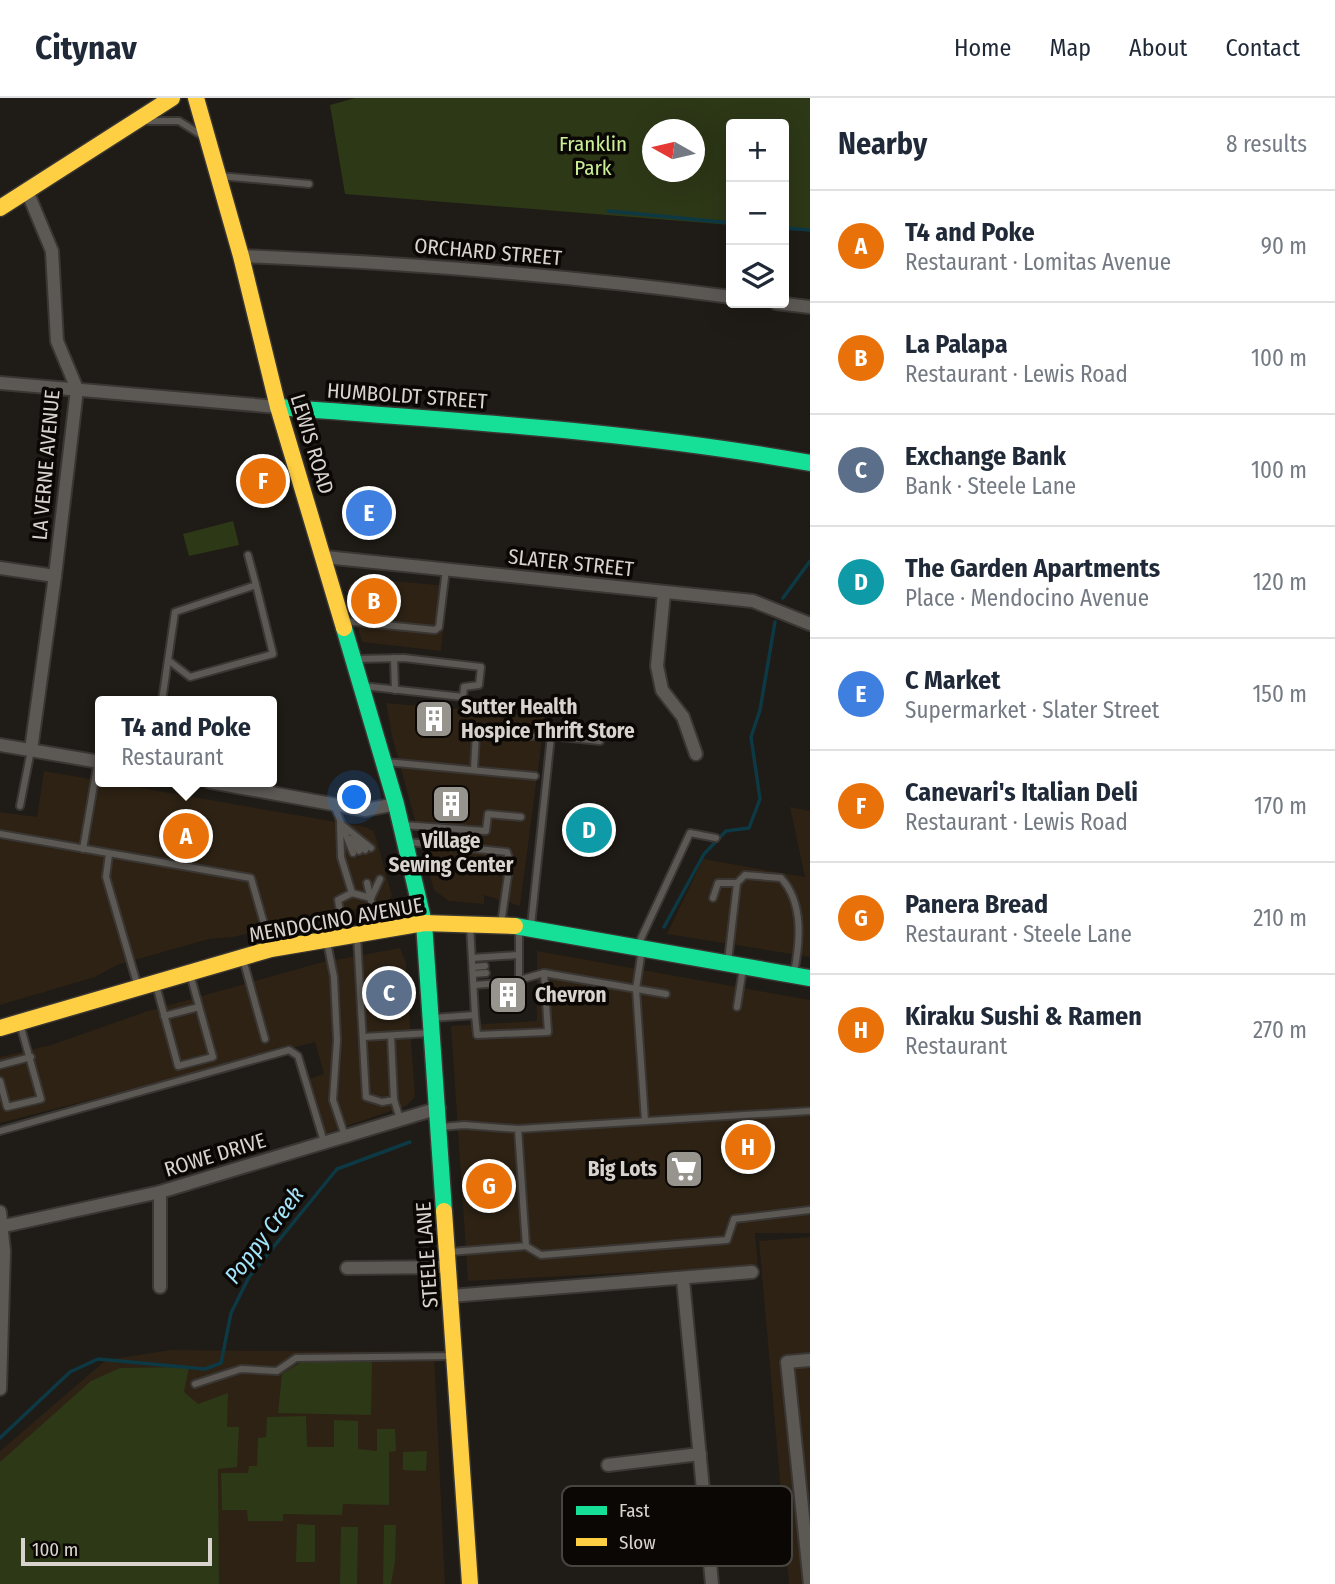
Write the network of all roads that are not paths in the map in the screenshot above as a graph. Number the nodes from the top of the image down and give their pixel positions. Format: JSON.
{"nodes":[{"id":1,"x":172,"y":98,"type":"edge"},
{"id":2,"x":196,"y":98,"type":"edge"},
{"id":3,"x":134,"y":122,"type":"junction"},
{"id":4,"x":211,"y":150,"type":"junction"},
{"id":5,"x":218,"y":176,"type":"junction"},
{"id":6,"x":309,"y":184,"type":"dead end"},
{"id":7,"x":27,"y":191,"type":"junction"},
{"id":8,"x":0,"y":208,"type":"edge"},
{"id":9,"x":241,"y":256,"type":"junction"},
{"id":10,"x":726,"y":296,"type":"edge"},
{"id":11,"x":789,"y":305,"type":"edge"},
{"id":12,"x":810,"y":307,"type":"edge"},
{"id":13,"x":0,"y":383,"type":"edge"},
{"id":14,"x":76,"y":389,"type":"junction"},
{"id":15,"x":278,"y":407,"type":"junction"},
{"id":16,"x":810,"y":463,"type":"edge"},
{"id":17,"x":248,"y":555,"type":"dead end"},
{"id":18,"x":324,"y":557,"type":"junction"},
{"id":19,"x":0,"y":568,"type":"edge"},
{"id":20,"x":446,"y":569,"type":"junction"},
{"id":21,"x":55,"y":576,"type":"junction"},
{"id":22,"x":256,"y":585,"type":"junction"},
{"id":23,"x":664,"y":593,"type":"junction"},
{"id":24,"x":343,"y":621,"type":"junction"},
{"id":25,"x":810,"y":624,"type":"edge"},
{"id":26,"x":394,"y":658,"type":"junction"},
{"id":27,"x":168,"y":660,"type":"junction"},
{"id":28,"x":354,"y":660,"type":"junction"},
{"id":29,"x":362,"y":686,"type":"junction"},
{"id":30,"x":395,"y":690,"type":"junction"},
{"id":31,"x":163,"y":696,"type":"edge"},
{"id":32,"x":532,"y":736,"type":"dead end"},
{"id":33,"x":600,"y":741,"type":"dead end"},
{"id":34,"x":0,"y":746,"type":"edge"},
{"id":35,"x":31,"y":750,"type":"junction"},
{"id":36,"x":696,"y":754,"type":"dead end"},
{"id":37,"x":95,"y":761,"type":"edge"},
{"id":38,"x":384,"y":761,"type":"junction"},
{"id":39,"x":474,"y":770,"type":"junction"},
{"id":40,"x":534,"y":776,"type":"dead end"},
{"id":41,"x":95,"y":784,"type":"edge"},
{"id":42,"x":237,"y":787,"type":"edge"},
{"id":43,"x":396,"y":804,"type":"junction"},
{"id":44,"x":334,"y":805,"type":"junction"},
{"id":45,"x":20,"y":806,"type":"dead end"},
{"id":46,"x":521,"y":817,"type":"dead end"},
{"id":47,"x":340,"y":822,"type":"junction"},
{"id":48,"x":401,"y":825,"type":"junction"},
{"id":49,"x":0,"y":834,"type":"edge"},
{"id":50,"x":716,"y":838,"type":"dead end"},
{"id":51,"x":405,"y":842,"type":"junction"},
{"id":52,"x":83,"y":849,"type":"junction"},
{"id":53,"x":109,"y":854,"type":"junction"},
{"id":54,"x":737,"y":883,"type":"junction"},
{"id":55,"x":352,"y":893,"type":"junction"},
{"id":56,"x":371,"y":898,"type":"junction"},
{"id":57,"x":713,"y":898,"type":"dead end"},
{"id":58,"x":424,"y":923,"type":"junction"},
{"id":59,"x":470,"y":923,"type":"junction"},
{"id":60,"x":501,"y":924,"type":"junction"},
{"id":61,"x":525,"y":927,"type":"junction"},
{"id":62,"x":377,"y":929,"type":"junction"},
{"id":63,"x":351,"y":934,"type":"junction"},
{"id":64,"x":327,"y":940,"type":"junction"},
{"id":65,"x":640,"y":947,"type":"junction"},
{"id":66,"x":271,"y":949,"type":"junction"},
{"id":67,"x":243,"y":957,"type":"junction"},
{"id":68,"x":472,"y":958,"type":"junction"},
{"id":69,"x":518,"y":959,"type":"junction"},
{"id":70,"x":509,"y":963,"type":"dead end"},
{"id":71,"x":736,"y":964,"type":"junction"},
{"id":72,"x":473,"y":970,"type":"junction"},
{"id":73,"x":485,"y":970,"type":"dead end"},
{"id":74,"x":509,"y":971,"type":"dead end"},
{"id":75,"x":518,"y":971,"type":"junction"},
{"id":76,"x":190,"y":973,"type":"junction"},
{"id":77,"x":544,"y":973,"type":"junction"},
{"id":78,"x":802,"y":976,"type":"edge"},
{"id":79,"x":519,"y":979,"type":"junction"},
{"id":80,"x":155,"y":983,"type":"junction"},
{"id":81,"x":474,"y":985,"type":"junction"},
{"id":82,"x":138,"y":988,"type":"junction"},
{"id":83,"x":636,"y":989,"type":"junction"},
{"id":84,"x":666,"y":994,"type":"dead end"},
{"id":85,"x":199,"y":1007,"type":"junction"},
{"id":86,"x":737,"y":1007,"type":"dead end"},
{"id":87,"x":475,"y":1015,"type":"junction"},
{"id":88,"x":164,"y":1016,"type":"junction"},
{"id":89,"x":19,"y":1022,"type":"junction"},
{"id":90,"x":432,"y":1025,"type":"junction"},
{"id":91,"x":0,"y":1027,"type":"edge"},
{"id":92,"x":391,"y":1035,"type":"junction"},
{"id":93,"x":363,"y":1037,"type":"junction"},
{"id":94,"x":265,"y":1039,"type":"dead end"},
{"id":95,"x":32,"y":1057,"type":"junction"},
{"id":96,"x":0,"y":1065,"type":"edge"},
{"id":97,"x":0,"y":1081,"type":"edge"},
{"id":98,"x":394,"y":1100,"type":"junction"},
{"id":99,"x":439,"y":1108,"type":"junction"},
{"id":100,"x":810,"y":1111,"type":"edge"},
{"id":101,"x":400,"y":1119,"type":"junction"},
{"id":102,"x":645,"y":1121,"type":"junction"},
{"id":103,"x":440,"y":1127,"type":"junction"},
{"id":104,"x":518,"y":1129,"type":"junction"},
{"id":105,"x":0,"y":1131,"type":"edge"},
{"id":106,"x":345,"y":1136,"type":"junction"},
{"id":107,"x":324,"y":1142,"type":"junction"},
{"id":108,"x":160,"y":1192,"type":"junction"},
{"id":109,"x":810,"y":1210,"type":"edge"},
{"id":110,"x":0,"y":1212,"type":"edge"},
{"id":111,"x":2,"y":1226,"type":"edge"},
{"id":112,"x":526,"y":1246,"type":"junction"},
{"id":113,"x":449,"y":1259,"type":"junction"},
{"id":114,"x":347,"y":1268,"type":"dead end"},
{"id":115,"x":752,"y":1272,"type":"dead end"},
{"id":116,"x":683,"y":1279,"type":"junction"},
{"id":117,"x":160,"y":1286,"type":"dead end"},
{"id":118,"x":451,"y":1296,"type":"junction"},
{"id":119,"x":455,"y":1356,"type":"junction"},
{"id":120,"x":810,"y":1360,"type":"edge"},
{"id":121,"x":195,"y":1384,"type":"dead end"},
{"id":122,"x":0,"y":1389,"type":"edge"},
{"id":123,"x":700,"y":1454,"type":"junction"},
{"id":124,"x":608,"y":1465,"type":"dead end"},
{"id":125,"x":703,"y":1486,"type":"edge"},
{"id":126,"x":710,"y":1566,"type":"edge"},
{"id":127,"x":470,"y":1584,"type":"edge"},
{"id":128,"x":712,"y":1584,"type":"edge"},
{"id":129,"x":810,"y":1584,"type":"edge"}],
"edges":[{"from":1,"to":3,"type":"main road"},
{"from":2,"to":4,"type":"main road","name":"LEWIS ROAD"},
{"from":3,"to":4,"type":"lane"},
{"from":3,"to":7,"type":"main road"},
{"from":4,"to":5,"type":"main road","name":"LEWIS ROAD"},
{"from":5,"to":6,"type":"lane"},
{"from":5,"to":9,"type":"main road","name":"LEWIS ROAD"},
{"from":7,"to":8,"type":"main road"},
{"from":7,"to":14,"type":"street","name":"LA VERNE AVENUE"},
{"from":9,"to":10,"type":"street","name":"ORCHARD STREET"},
{"from":9,"to":15,"type":"main road","name":"LEWIS ROAD"},
{"from":11,"to":12,"type":"street"},
{"from":13,"to":14,"type":"street","name":"HUMBOLDT STREET"},
{"from":14,"to":15,"type":"street","name":"HUMBOLDT STREET"},
{"from":14,"to":21,"type":"street","name":"LA VERNE AVENUE"},
{"from":15,"to":16,"type":"main road","name":"HUMBOLDT STREET"},
{"from":15,"to":18,"type":"main road","name":"LEWIS ROAD"},
{"from":17,"to":22,"type":"lane"},
{"from":18,"to":20,"type":"street","name":"SLATER STREET"},
{"from":18,"to":24,"type":"main road","name":"LEWIS ROAD"},
{"from":19,"to":21,"type":"street"},
{"from":20,"to":23,"type":"street","name":"SLATER STREET"},
{"from":20,"to":24,"type":"lane"},
{"from":21,"to":35,"type":"street","name":"LA VERNE AVENUE"},
{"from":22,"to":27,"type":"lane"},
{"from":22,"to":27,"type":"lane"},
{"from":23,"to":25,"type":"street","name":"SLATER STREET"},
{"from":23,"to":36,"type":"street"},
{"from":24,"to":28,"type":"main road","name":"LEWIS ROAD"},
{"from":26,"to":28,"type":"lane"},
{"from":26,"to":30,"type":"lane"},
{"from":26,"to":30,"type":"lane"},
{"from":27,"to":31,"type":"lane"},
{"from":28,"to":29,"type":"main road","name":"LEWIS ROAD"},
{"from":29,"to":30,"type":"lane"},
{"from":29,"to":38,"type":"main road","name":"LEWIS ROAD"},
{"from":32,"to":39,"type":"lane"},
{"from":33,"to":61,"type":"lane"},
{"from":34,"to":35,"type":"street"},
{"from":35,"to":37,"type":"street"},
{"from":35,"to":45,"type":"lane"},
{"from":38,"to":39,"type":"lane"},
{"from":38,"to":43,"type":"main road","name":"LEWIS ROAD"},
{"from":39,"to":40,"type":"lane"},
{"from":41,"to":52,"type":"lane"},
{"from":42,"to":44,"type":"street"},
{"from":43,"to":44,"type":"street"},
{"from":43,"to":48,"type":"main road","name":"LEWIS ROAD"},
{"from":44,"to":47,"type":"lane"},
{"from":46,"to":48,"type":"lane"},
{"from":47,"to":47,"type":"lane"},
{"from":47,"to":55,"type":"lane"},
{"from":48,"to":51,"type":"main road","name":"LEWIS ROAD"},
{"from":49,"to":52,"type":"lane"},
{"from":50,"to":65,"type":"lane"},
{"from":51,"to":58,"type":"main road","name":"LEWIS ROAD"},
{"from":51,"to":60,"type":"lane"},
{"from":52,"to":53,"type":"lane"},
{"from":53,"to":66,"type":"lane"},
{"from":53,"to":82,"type":"lane"},
{"from":54,"to":57,"type":"lane"},
{"from":54,"to":71,"type":"lane"},
{"from":54,"to":78,"type":"lane"},
{"from":55,"to":56,"type":"lane"},
{"from":55,"to":63,"type":"lane"},
{"from":56,"to":56,"type":"lane"},
{"from":56,"to":62,"type":"lane"},
{"from":58,"to":59,"type":"main road","name":"MENDOCINO AVENUE"},
{"from":58,"to":62,"type":"main road","name":"MENDOCINO AVENUE"},
{"from":58,"to":90,"type":"main road","name":"STEELE LANE"},
{"from":59,"to":60,"type":"main road","name":"MENDOCINO AVENUE"},
{"from":59,"to":68,"type":"lane"},
{"from":60,"to":61,"type":"main road","name":"MENDOCINO AVENUE"},
{"from":61,"to":65,"type":"main road","name":"MENDOCINO AVENUE"},
{"from":61,"to":69,"type":"lane"},
{"from":62,"to":63,"type":"main road","name":"MENDOCINO AVENUE"},
{"from":63,"to":64,"type":"main road","name":"MENDOCINO AVENUE"},
{"from":63,"to":93,"type":"lane"},
{"from":64,"to":66,"type":"main road","name":"MENDOCINO AVENUE"},
{"from":64,"to":106,"type":"lane"},
{"from":65,"to":71,"type":"main road","name":"MENDOCINO AVENUE"},
{"from":65,"to":83,"type":"lane"},
{"from":66,"to":67,"type":"main road","name":"MENDOCINO AVENUE"},
{"from":67,"to":76,"type":"main road","name":"MENDOCINO AVENUE"},
{"from":67,"to":94,"type":"lane"},
{"from":68,"to":69,"type":"lane"},
{"from":68,"to":72,"type":"lane"},
{"from":69,"to":70,"type":"lane"},
{"from":69,"to":75,"type":"lane"},
{"from":71,"to":78,"type":"main road","name":"MENDOCINO AVENUE"},
{"from":71,"to":86,"type":"lane"},
{"from":72,"to":73,"type":"lane"},
{"from":72,"to":81,"type":"lane"},
{"from":74,"to":75,"type":"lane"},
{"from":75,"to":79,"type":"lane"},
{"from":76,"to":80,"type":"main road","name":"MENDOCINO AVENUE"},
{"from":76,"to":85,"type":"lane"},
{"from":77,"to":79,"type":"lane"},
{"from":77,"to":83,"type":"lane"},
{"from":77,"to":87,"type":"lane"},
{"from":79,"to":81,"type":"lane"},
{"from":80,"to":82,"type":"main road","name":"MENDOCINO AVENUE"},
{"from":80,"to":88,"type":"lane"},
{"from":81,"to":87,"type":"lane"},
{"from":82,"to":89,"type":"main road","name":"MENDOCINO AVENUE"},
{"from":83,"to":84,"type":"lane"},
{"from":83,"to":102,"type":"lane"},
{"from":85,"to":88,"type":"lane"},
{"from":85,"to":88,"type":"lane"},
{"from":87,"to":90,"type":"lane"},
{"from":89,"to":91,"type":"main road","name":"MENDOCINO AVENUE"},
{"from":89,"to":95,"type":"lane"},
{"from":90,"to":92,"type":"lane"},
{"from":90,"to":99,"type":"main road","name":"STEELE LANE"},
{"from":92,"to":93,"type":"lane"},
{"from":92,"to":98,"type":"lane"},
{"from":93,"to":98,"type":"lane"},
{"from":95,"to":96,"type":"lane"},
{"from":95,"to":97,"type":"lane"},
{"from":98,"to":101,"type":"lane"},
{"from":99,"to":101,"type":"street","name":"ROWE DRIVE"},
{"from":99,"to":103,"type":"main road","name":"STEELE LANE"},
{"from":100,"to":102,"type":"lane"},
{"from":101,"to":106,"type":"street","name":"ROWE DRIVE"},
{"from":102,"to":104,"type":"lane"},
{"from":103,"to":104,"type":"lane"},
{"from":103,"to":113,"type":"main road","name":"STEELE LANE"},
{"from":104,"to":112,"type":"lane"},
{"from":105,"to":107,"type":"lane"},
{"from":106,"to":107,"type":"street","name":"ROWE DRIVE"},
{"from":107,"to":108,"type":"street","name":"ROWE DRIVE"},
{"from":108,"to":111,"type":"street","name":"ROWE DRIVE"},
{"from":108,"to":117,"type":"street"},
{"from":109,"to":112,"type":"lane"},
{"from":110,"to":111,"type":"street"},
{"from":111,"to":122,"type":"street"},
{"from":112,"to":113,"type":"lane"},
{"from":113,"to":114,"type":"street"},
{"from":113,"to":118,"type":"main road","name":"STEELE LANE"},
{"from":115,"to":116,"type":"street"},
{"from":116,"to":118,"type":"street"},
{"from":116,"to":123,"type":"street"},
{"from":118,"to":119,"type":"main road","name":"STEELE LANE"},
{"from":119,"to":121,"type":"lane"},
{"from":119,"to":127,"type":"main road","name":"STEELE LANE"},
{"from":120,"to":129,"type":"street"},
{"from":123,"to":124,"type":"street"},
{"from":123,"to":125,"type":"street"},
{"from":126,"to":128,"type":"street"}]}
